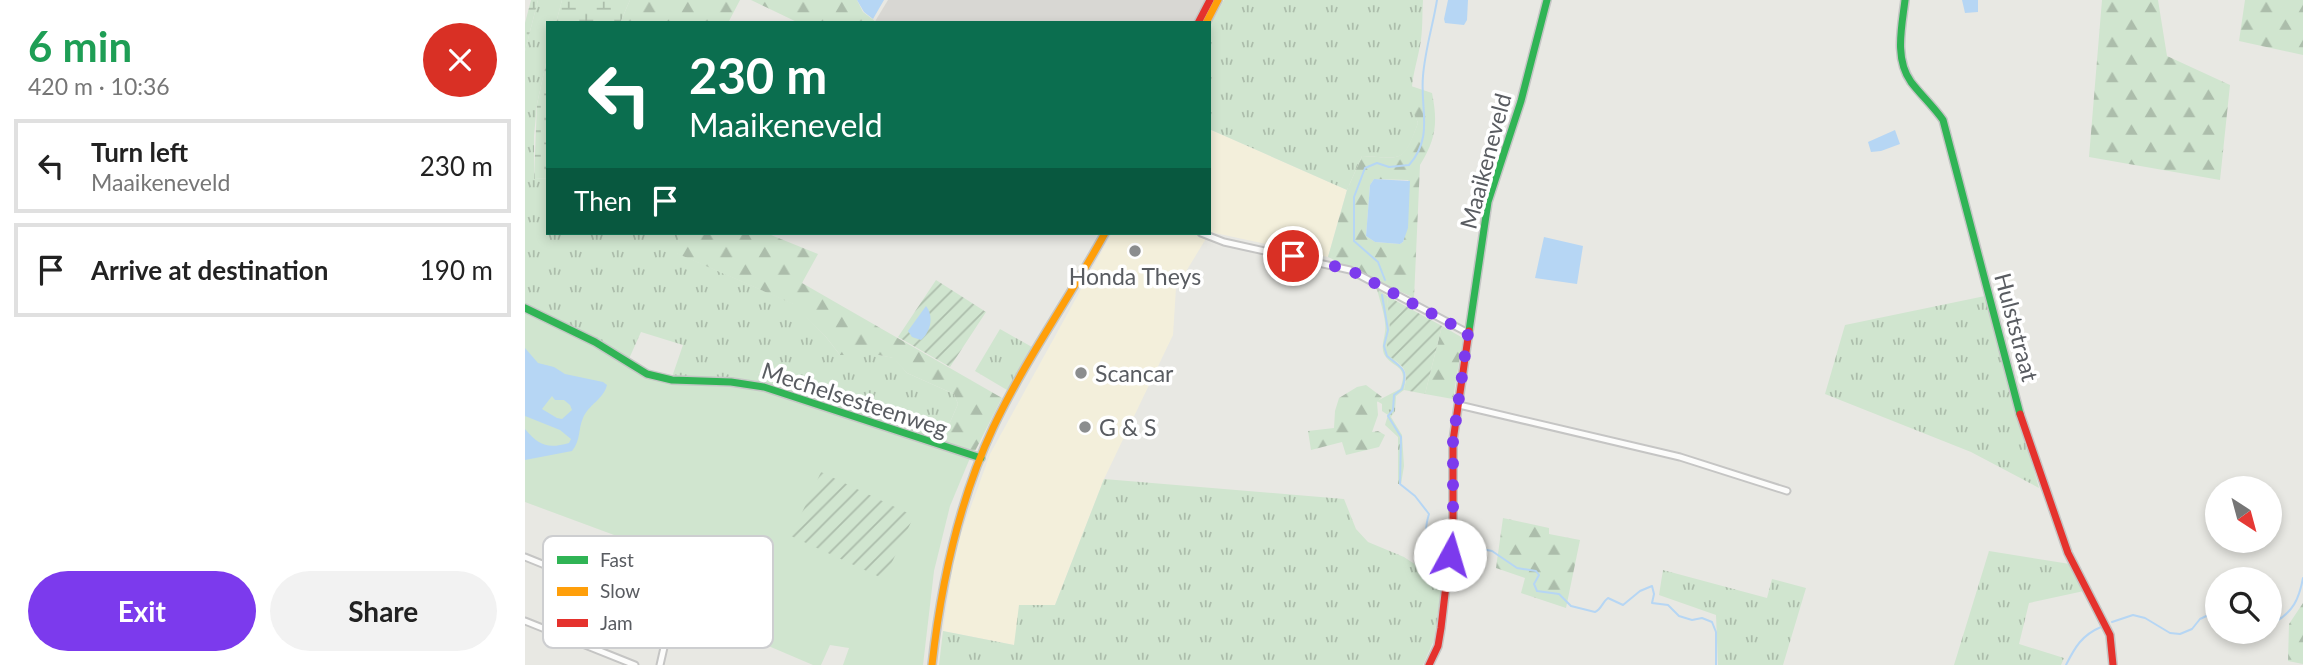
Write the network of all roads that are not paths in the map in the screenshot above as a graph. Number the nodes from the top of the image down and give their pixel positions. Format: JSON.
{"nodes":[{"id":1,"x":1210,"y":0,"type":"edge"},
{"id":2,"x":1218,"y":0,"type":"edge"},
{"id":3,"x":1547,"y":0,"type":"edge"},
{"id":4,"x":1905,"y":0,"type":"edge"},
{"id":5,"x":1199,"y":21,"type":"edge"},
{"id":6,"x":1207,"y":21,"type":"edge"},
{"id":7,"x":1104,"y":235,"type":"edge"},
{"id":8,"x":1206,"y":235,"type":"edge"},
{"id":9,"x":525,"y":308,"type":"edge"},
{"id":10,"x":1468,"y":333,"type":"junction"},
{"id":11,"x":1459,"y":405,"type":"junction"},
{"id":12,"x":981,"y":458,"type":"junction"},
{"id":13,"x":1787,"y":491,"type":"dead end"},
{"id":14,"x":525,"y":557,"type":"edge"},
{"id":15,"x":543,"y":564,"type":"edge"},
{"id":16,"x":525,"y":621,"type":"edge"},
{"id":17,"x":543,"y":628,"type":"edge"},
{"id":18,"x":592,"y":648,"type":"edge"},
{"id":19,"x":635,"y":665,"type":"edge"},
{"id":20,"x":932,"y":665,"type":"edge"},
{"id":21,"x":1429,"y":665,"type":"edge"},
{"id":22,"x":2113,"y":665,"type":"edge"}],
"edges":[{"from":1,"to":5,"type":"street"},
{"from":2,"to":6,"type":"street"},
{"from":3,"to":10,"type":"street","name":"Maaikeneveld"},
{"from":4,"to":22,"type":"street","name":"Hulststraat"},
{"from":7,"to":12,"type":"street"},
{"from":8,"to":10,"type":"street"},
{"from":9,"to":12,"type":"street","name":"Mechelsesteenweg"},
{"from":10,"to":11,"type":"street","name":"Maaikeneveld"},
{"from":11,"to":13,"type":"street"},
{"from":11,"to":21,"type":"street","name":"Maaikeneveld"},
{"from":12,"to":20,"type":"street"},
{"from":14,"to":15,"type":"street"},
{"from":16,"to":17,"type":"street"},
{"from":18,"to":19,"type":"street"}]}
